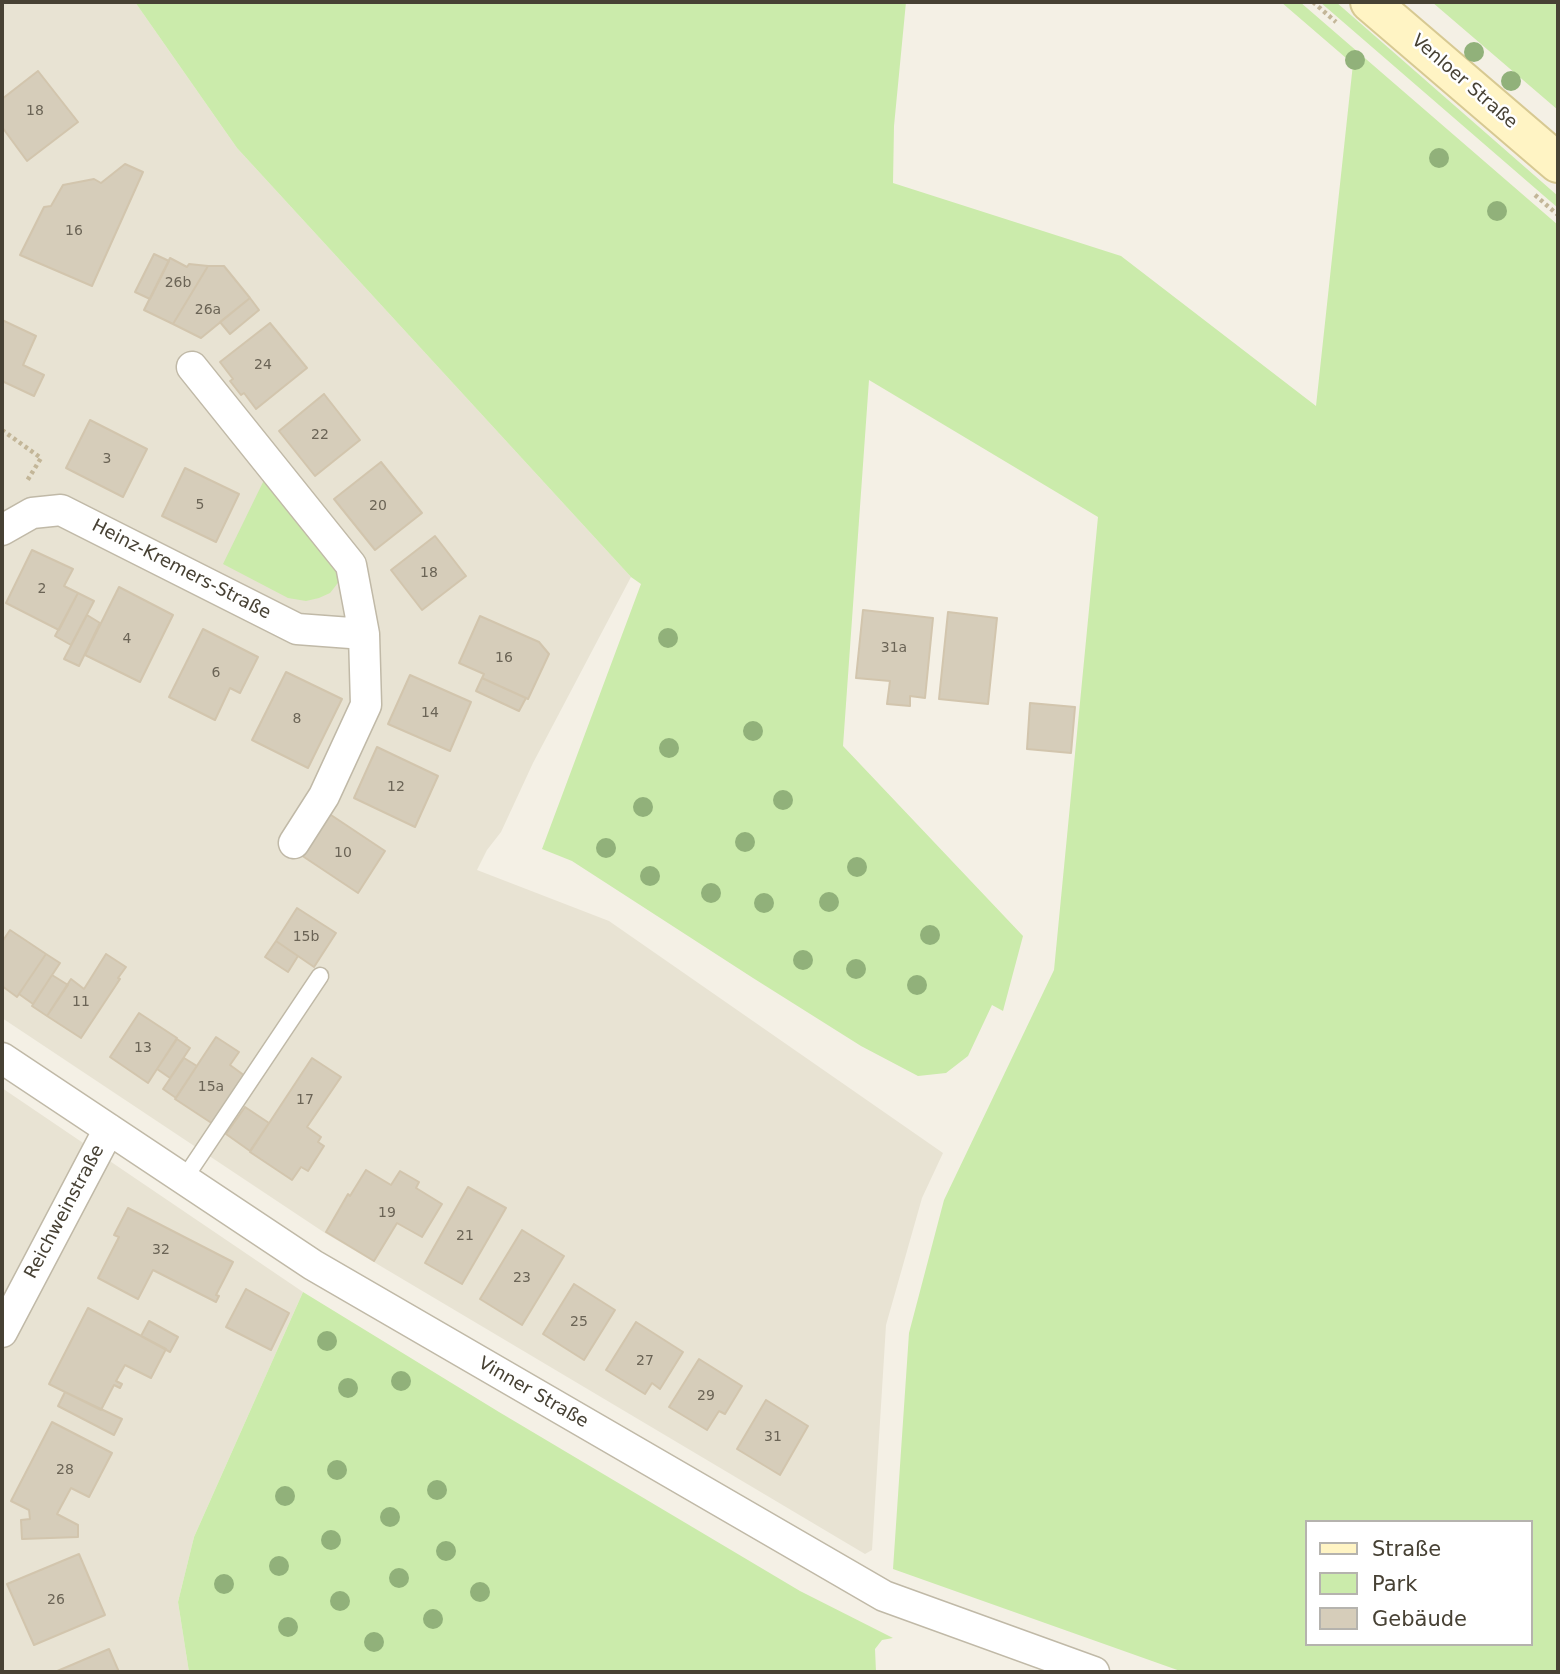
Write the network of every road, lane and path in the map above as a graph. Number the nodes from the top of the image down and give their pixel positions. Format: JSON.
{"nodes":[{"id":1,"x":1370,"y":2,"type":"edge"},
{"id":2,"x":1558,"y":163,"type":"edge"},
{"id":3,"x":192,"y":367,"type":"dead end"},
{"id":4,"x":2,"y":430,"type":"edge"},
{"id":5,"x":21,"y":491,"type":"dead end"},
{"id":6,"x":2,"y":530,"type":"edge"},
{"id":7,"x":364,"y":634,"type":"junction"},
{"id":8,"x":294,"y":843,"type":"dead end"},
{"id":9,"x":320,"y":976,"type":"dead end"},
{"id":10,"x":2,"y":1058,"type":"edge"},
{"id":11,"x":108,"y":1129,"type":"junction"},
{"id":12,"x":184,"y":1179,"type":"junction"},
{"id":13,"x":2,"y":1332,"type":"edge"},
{"id":14,"x":1094,"y":1672,"type":"edge"}],
"edges":[{"from":1,"to":2,"type":"main road","name":"Venloer Straße"},
{"from":3,"to":7,"type":"street"},
{"from":4,"to":5,"type":"path"},
{"from":6,"to":7,"type":"street","name":"Heinz-Kremers-Straße"},
{"from":7,"to":8,"type":"street"},
{"from":9,"to":12,"type":"lane"},
{"from":10,"to":11,"type":"street","name":"Vinner Straße"},
{"from":11,"to":12,"type":"street","name":"Vinner Straße"},
{"from":11,"to":13,"type":"street","name":"Reichweinstraße"},
{"from":12,"to":14,"type":"street","name":"Vinner Straße"}]}
